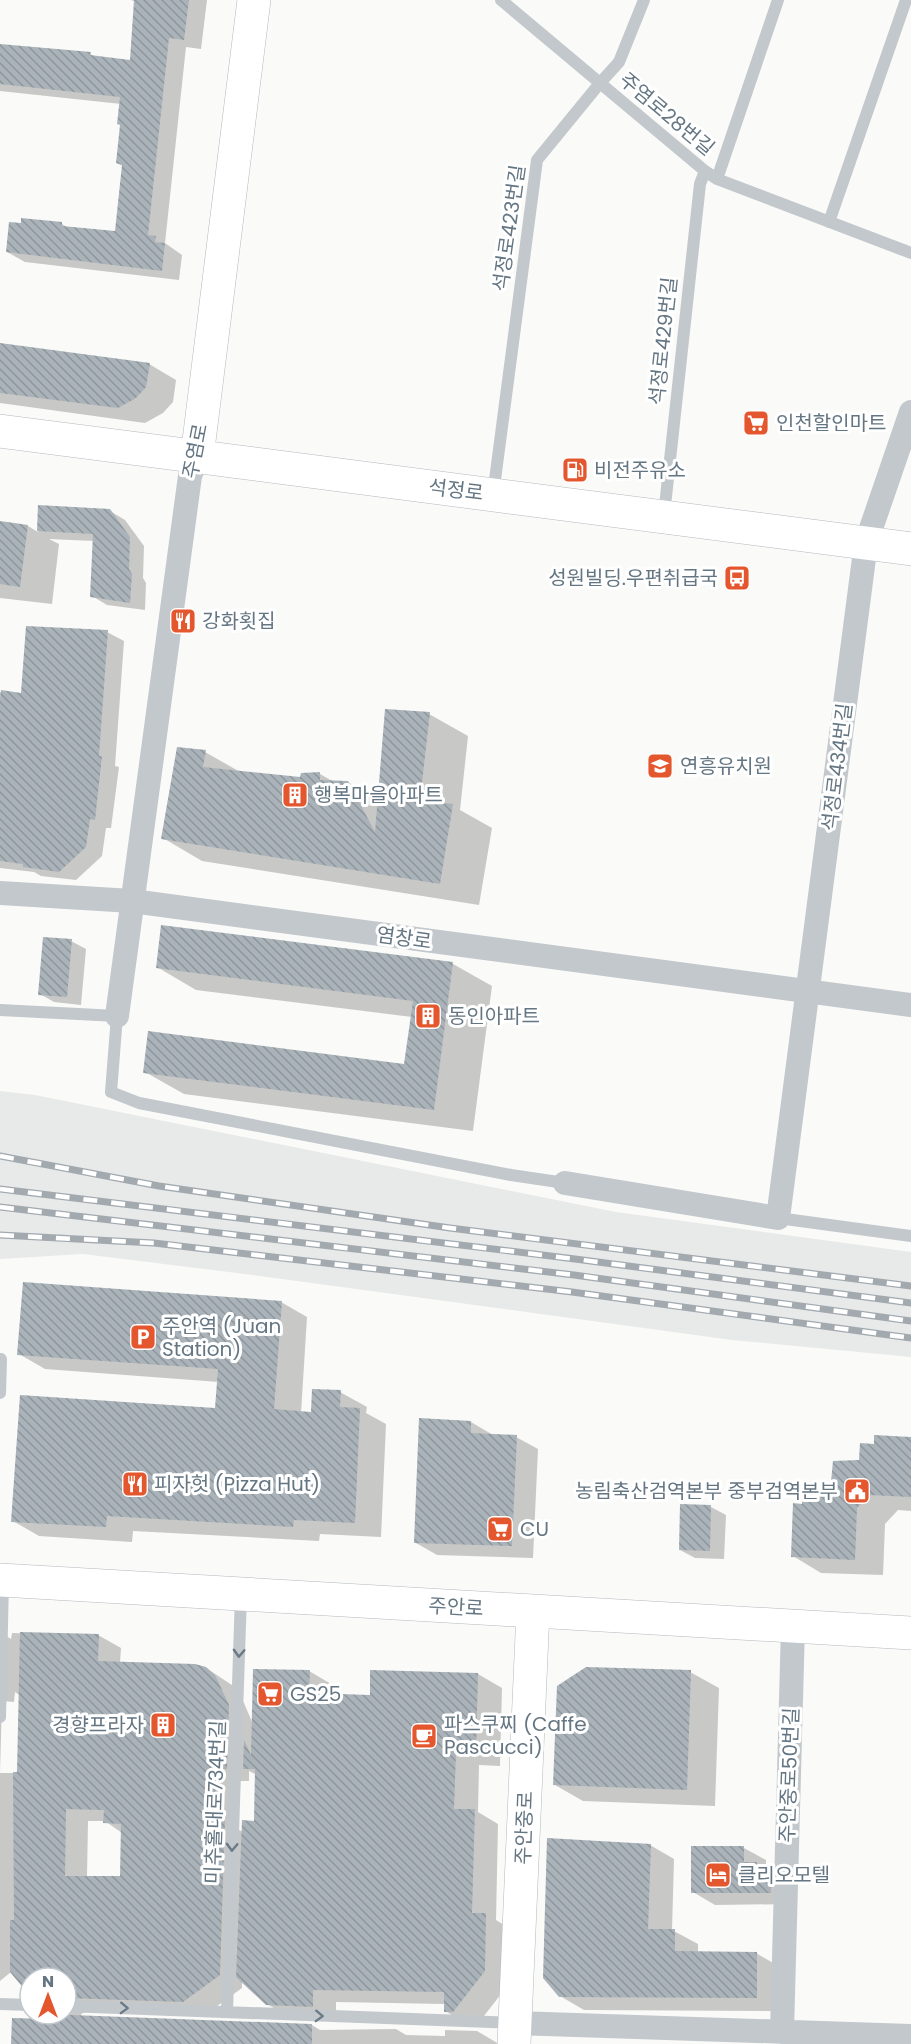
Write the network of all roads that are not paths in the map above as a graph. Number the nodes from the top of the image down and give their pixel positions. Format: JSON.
{"nodes":[{"id":1,"x":254,"y":0,"type":"edge"},
{"id":2,"x":501,"y":0,"type":"edge"},
{"id":3,"x":644,"y":0,"type":"edge"},
{"id":4,"x":778,"y":0,"type":"edge"},
{"id":5,"x":906,"y":0,"type":"edge"},
{"id":6,"x":600,"y":83,"type":"junction"},
{"id":7,"x":705,"y":171,"type":"junction"},
{"id":8,"x":717,"y":179,"type":"junction"},
{"id":9,"x":829,"y":222,"type":"junction"},
{"id":10,"x":911,"y":254,"type":"edge"},
{"id":11,"x":911,"y":412,"type":"edge"},
{"id":12,"x":0,"y":431,"type":"edge"},
{"id":13,"x":197,"y":457,"type":"junction"},
{"id":14,"x":493,"y":495,"type":"junction"},
{"id":15,"x":663,"y":517,"type":"junction"},
{"id":16,"x":866,"y":543,"type":"junction"},
{"id":17,"x":911,"y":549,"type":"edge"},
{"id":18,"x":0,"y":893,"type":"edge"},
{"id":19,"x":132,"y":901,"type":"junction"},
{"id":20,"x":808,"y":992,"type":"junction"},
{"id":21,"x":911,"y":1005,"type":"edge"},
{"id":22,"x":0,"y":1010,"type":"edge"},
{"id":23,"x":117,"y":1016,"type":"junction"},
{"id":24,"x":566,"y":1184,"type":"joint"},
{"id":25,"x":778,"y":1218,"type":"junction"},
{"id":26,"x":911,"y":1236,"type":"edge"},
{"id":27,"x":1,"y":1359,"type":"edge"},
{"id":28,"x":0,"y":1393,"type":"edge"},
{"id":29,"x":2,"y":1580,"type":"edge"},
{"id":30,"x":242,"y":1594,"type":"junction"},
{"id":31,"x":533,"y":1611,"type":"junction"},
{"id":32,"x":793,"y":1626,"type":"junction"},
{"id":33,"x":911,"y":1633,"type":"edge"},
{"id":34,"x":0,"y":1717,"type":"edge"},
{"id":35,"x":0,"y":2004,"type":"edge"},
{"id":36,"x":18,"y":2005,"type":"edge"},
{"id":37,"x":78,"y":2006,"type":"edge"},
{"id":38,"x":227,"y":2012,"type":"junction"},
{"id":39,"x":782,"y":2032,"type":"junction"},
{"id":40,"x":515,"y":2033,"type":"edge"},
{"id":41,"x":911,"y":2036,"type":"edge"}],
"edges":[{"from":1,"to":13,"type":"main road","name":"주염로"},
{"from":2,"to":6,"type":"lane","name":"주염로28번길"},
{"from":3,"to":6,"type":"lane","name":"석정로423번길"},
{"from":4,"to":8,"type":"lane"},
{"from":5,"to":9,"type":"lane"},
{"from":6,"to":7,"type":"lane","name":"주염로28번길"},
{"from":6,"to":14,"type":"lane","name":"석정로423번길"},
{"from":7,"to":8,"type":"lane","name":"주염로28번길"},
{"from":7,"to":15,"type":"lane","name":"석정로429번길"},
{"from":8,"to":9,"type":"lane","name":"주염로28번길"},
{"from":9,"to":10,"type":"lane","name":"주염로28번길"},
{"from":11,"to":16,"type":"street","name":"석정로434번길"},
{"from":12,"to":13,"type":"main road","name":"석정로"},
{"from":13,"to":14,"type":"main road","name":"석정로"},
{"from":13,"to":19,"type":"street","name":"주염로"},
{"from":14,"to":15,"type":"main road","name":"석정로"},
{"from":15,"to":16,"type":"main road","name":"석정로"},
{"from":16,"to":17,"type":"main road","name":"석정로"},
{"from":16,"to":20,"type":"street","name":"석정로434번길"},
{"from":18,"to":19,"type":"street","name":"염창로"},
{"from":19,"to":20,"type":"street","name":"염창로"},
{"from":19,"to":23,"type":"street","name":"주염로"},
{"from":20,"to":21,"type":"street","name":"염창로"},
{"from":20,"to":25,"type":"street"},
{"from":22,"to":23,"type":"lane"},
{"from":23,"to":24,"type":"lane"},
{"from":24,"to":25,"type":"street"},
{"from":25,"to":26,"type":"lane"},
{"from":27,"to":28,"type":"lane"},
{"from":29,"to":30,"type":"main road","name":"주안로"},
{"from":29,"to":34,"type":"lane"},
{"from":30,"to":31,"type":"main road","name":"주안로"},
{"from":30,"to":38,"type":"lane","name":"미추홀대로734번길","one_way":true},
{"from":31,"to":32,"type":"main road","name":"주안로"},
{"from":31,"to":40,"type":"main road","name":"주안중로"},
{"from":32,"to":33,"type":"main road","name":"주안로"},
{"from":32,"to":39,"type":"street","name":"주안중로50번길"},
{"from":35,"to":36,"type":"lane"},
{"from":37,"to":38,"type":"lane","one_way":true},
{"from":38,"to":40,"type":"lane","one_way":true},
{"from":39,"to":40,"type":"street"},
{"from":39,"to":41,"type":"street"}]}
